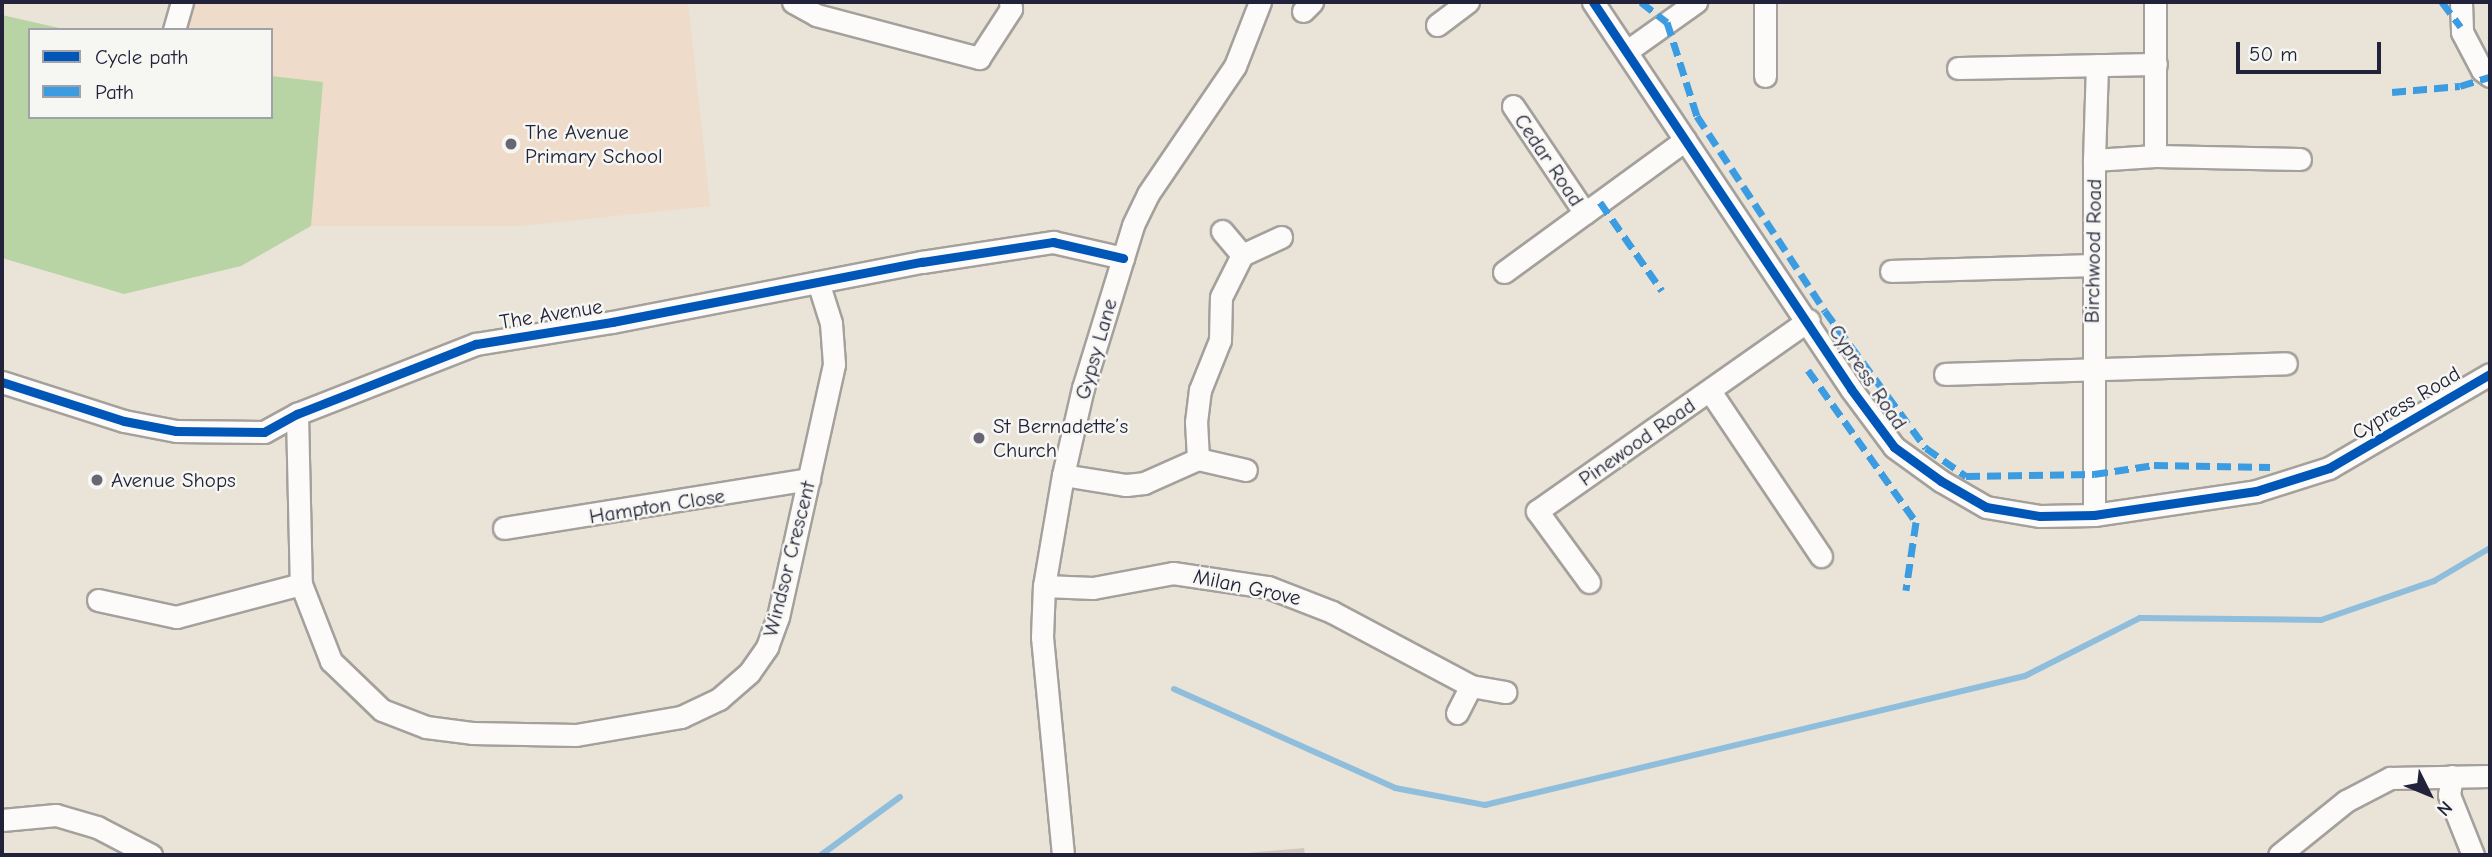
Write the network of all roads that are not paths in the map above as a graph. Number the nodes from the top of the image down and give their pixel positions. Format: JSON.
{"nodes":[{"id":1,"x":182,"y":2,"type":"edge"},
{"id":2,"x":793,"y":2,"type":"edge"},
{"id":3,"x":1010,"y":2,"type":"edge"},
{"id":4,"x":1260,"y":2,"type":"edge"},
{"id":5,"x":1468,"y":2,"type":"edge"},
{"id":6,"x":1593,"y":2,"type":"edge"},
{"id":7,"x":1696,"y":2,"type":"edge"},
{"id":8,"x":1765,"y":2,"type":"edge"},
{"id":9,"x":2155,"y":2,"type":"edge"},
{"id":10,"x":2461,"y":2,"type":"edge"},
{"id":11,"x":1437,"y":25,"type":"dead end"},
{"id":12,"x":175,"y":28,"type":"edge"},
{"id":13,"x":1626,"y":51,"type":"junction"},
{"id":14,"x":2156,"y":64,"type":"junction"},
{"id":15,"x":2097,"y":65,"type":"junction"},
{"id":16,"x":1958,"y":68,"type":"dead end"},
{"id":17,"x":1765,"y":76,"type":"dead end"},
{"id":18,"x":2490,"y":76,"type":"edge"},
{"id":19,"x":1513,"y":106,"type":"dead end"},
{"id":20,"x":1685,"y":140,"type":"junction"},
{"id":21,"x":2155,"y":156,"type":"junction"},
{"id":22,"x":2300,"y":159,"type":"dead end"},
{"id":23,"x":2094,"y":160,"type":"junction"},
{"id":24,"x":1585,"y":213,"type":"junction"},
{"id":25,"x":1222,"y":231,"type":"dead end"},
{"id":26,"x":1281,"y":237,"type":"dead end"},
{"id":27,"x":1242,"y":255,"type":"junction"},
{"id":28,"x":1123,"y":258,"type":"junction"},
{"id":29,"x":2092,"y":265,"type":"junction"},
{"id":30,"x":1891,"y":271,"type":"dead end"},
{"id":31,"x":1504,"y":272,"type":"dead end"},
{"id":32,"x":818,"y":282,"type":"junction"},
{"id":33,"x":1809,"y":320,"type":"junction"},
{"id":34,"x":2286,"y":363,"type":"dead end"},
{"id":35,"x":2092,"y":367,"type":"junction"},
{"id":36,"x":1945,"y":374,"type":"dead end"},
{"id":37,"x":2490,"y":374,"type":"edge"},
{"id":38,"x":2,"y":383,"type":"edge"},
{"id":39,"x":1710,"y":391,"type":"junction"},
{"id":40,"x":297,"y":414,"type":"junction"},
{"id":41,"x":1198,"y":459,"type":"junction"},
{"id":42,"x":1246,"y":470,"type":"dead end"},
{"id":43,"x":1063,"y":475,"type":"junction"},
{"id":44,"x":809,"y":479,"type":"junction"},
{"id":45,"x":2094,"y":515,"type":"junction"},
{"id":46,"x":504,"y":528,"type":"dead end"},
{"id":47,"x":1821,"y":556,"type":"dead end"},
{"id":48,"x":1589,"y":582,"type":"dead end"},
{"id":49,"x":301,"y":584,"type":"junction"},
{"id":50,"x":1045,"y":586,"type":"junction"},
{"id":51,"x":98,"y":600,"type":"dead end"},
{"id":52,"x":1471,"y":687,"type":"junction"},
{"id":53,"x":1505,"y":692,"type":"dead end"},
{"id":54,"x":1457,"y":713,"type":"dead end"},
{"id":55,"x":2452,"y":776,"type":"junction"},
{"id":56,"x":2490,"y":776,"type":"edge"},
{"id":57,"x":2,"y":821,"type":"edge"},
{"id":58,"x":151,"y":855,"type":"edge"},
{"id":59,"x":1063,"y":855,"type":"edge"},
{"id":60,"x":2279,"y":855,"type":"edge"},
{"id":61,"x":2473,"y":855,"type":"edge"}],
"edges":[{"from":1,"to":12,"type":"street"},
{"from":2,"to":3,"type":"street"},
{"from":4,"to":28,"type":"street","name":"Gypsy Lane"},
{"from":5,"to":11,"type":"street"},
{"from":6,"to":13,"type":"street","name":"Cypress Road"},
{"from":7,"to":13,"type":"street"},
{"from":8,"to":17,"type":"street"},
{"from":9,"to":14,"type":"street"},
{"from":10,"to":18,"type":"street"},
{"from":13,"to":20,"type":"street","name":"Cypress Road"},
{"from":14,"to":15,"type":"street"},
{"from":14,"to":21,"type":"street"},
{"from":15,"to":16,"type":"street"},
{"from":15,"to":23,"type":"street"},
{"from":19,"to":24,"type":"street","name":"Cedar Road"},
{"from":20,"to":24,"type":"street","name":"Cedar Road"},
{"from":20,"to":33,"type":"street","name":"Cypress Road"},
{"from":21,"to":22,"type":"street","name":"Birchwood Road"},
{"from":21,"to":23,"type":"street","name":"Birchwood Road"},
{"from":23,"to":29,"type":"street","name":"Birchwood Road"},
{"from":24,"to":31,"type":"street","name":"Cedar Road"},
{"from":25,"to":27,"type":"street"},
{"from":26,"to":27,"type":"street"},
{"from":27,"to":41,"type":"street"},
{"from":28,"to":32,"type":"street","name":"The Avenue"},
{"from":28,"to":43,"type":"street","name":"Gypsy Lane"},
{"from":29,"to":30,"type":"street"},
{"from":29,"to":35,"type":"street","name":"Birchwood Road"},
{"from":32,"to":40,"type":"street","name":"The Avenue"},
{"from":32,"to":44,"type":"street","name":"Windsor Crescent"},
{"from":33,"to":39,"type":"street","name":"Pinewood Road"},
{"from":33,"to":45,"type":"street","name":"Cypress Road"},
{"from":34,"to":35,"type":"street"},
{"from":35,"to":36,"type":"street"},
{"from":35,"to":45,"type":"street","name":"Birchwood Road"},
{"from":37,"to":45,"type":"street","name":"Cypress Road"},
{"from":38,"to":40,"type":"street","name":"The Avenue"},
{"from":39,"to":47,"type":"street"},
{"from":39,"to":48,"type":"street","name":"Pinewood Road"},
{"from":40,"to":49,"type":"street","name":"Windsor Crescent"},
{"from":41,"to":42,"type":"street"},
{"from":41,"to":43,"type":"street"},
{"from":43,"to":50,"type":"street","name":"Gypsy Lane"},
{"from":44,"to":46,"type":"street","name":"Hampton Close"},
{"from":44,"to":49,"type":"street","name":"Windsor Crescent"},
{"from":49,"to":51,"type":"street"},
{"from":50,"to":52,"type":"street","name":"Milan Grove"},
{"from":50,"to":59,"type":"street","name":"Gypsy Lane"},
{"from":52,"to":53,"type":"street","name":"Milan Grove"},
{"from":52,"to":54,"type":"street"},
{"from":55,"to":56,"type":"street"},
{"from":55,"to":60,"type":"street"},
{"from":55,"to":61,"type":"street"},
{"from":57,"to":58,"type":"street"}]}
